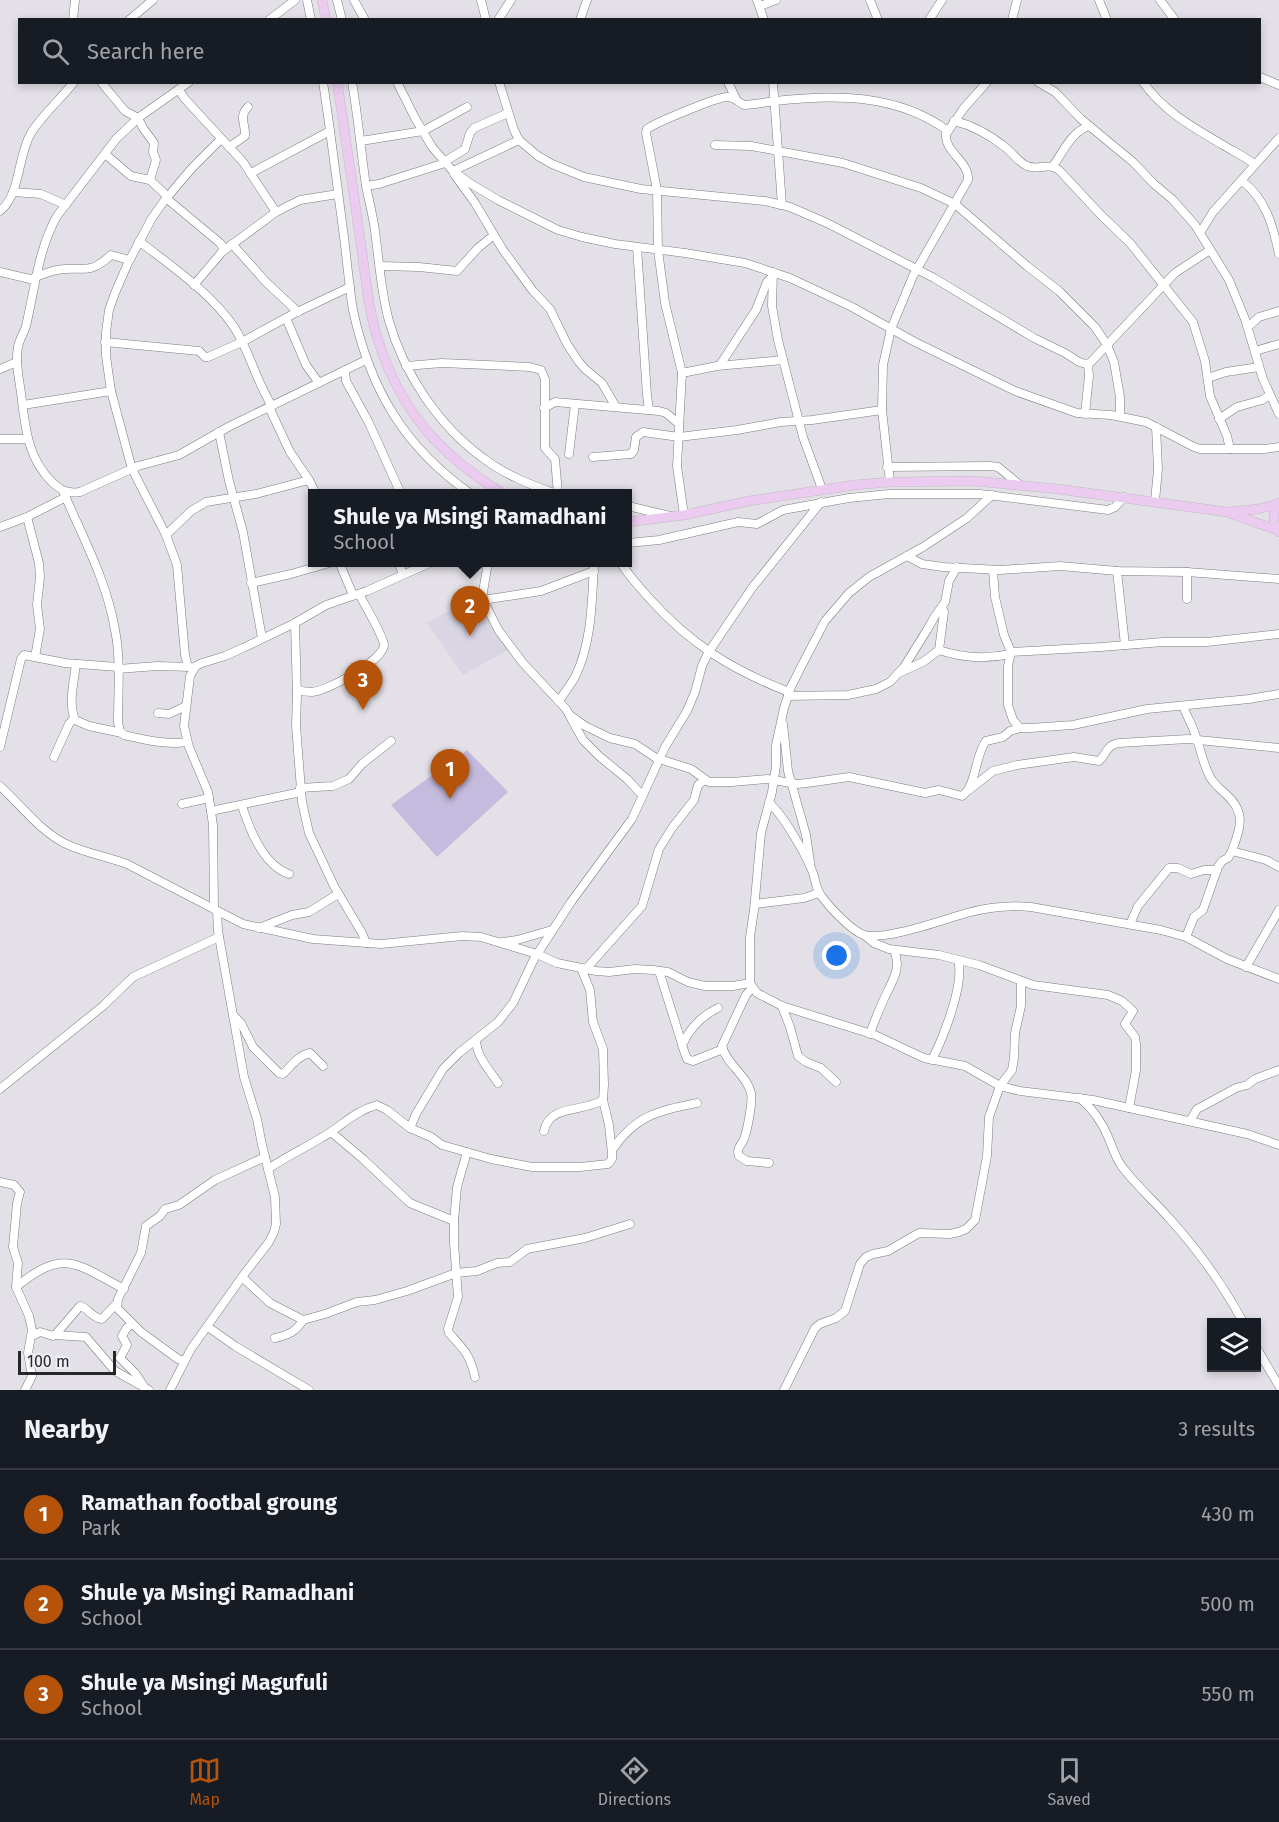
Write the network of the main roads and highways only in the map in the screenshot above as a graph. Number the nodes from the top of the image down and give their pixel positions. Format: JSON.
{"nodes":[{"id":1,"x":322,"y":0,"type":"edge"},
{"id":2,"x":326,"y":18,"type":"edge"},
{"id":3,"x":337,"y":84,"type":"edge"},
{"id":4,"x":496,"y":489,"type":"edge"},
{"id":5,"x":1278,"y":504,"type":"edge"},
{"id":6,"x":1227,"y":512,"type":"junction"},
{"id":7,"x":632,"y":522,"type":"edge"},
{"id":8,"x":1278,"y":531,"type":"edge"}],
"edges":[{"from":1,"to":2,"type":"main road"},
{"from":3,"to":4,"type":"main road"},
{"from":5,"to":6,"type":"main road"},
{"from":5,"to":8,"type":"main road"},
{"from":6,"to":7,"type":"main road"},
{"from":6,"to":8,"type":"main road"}]}
